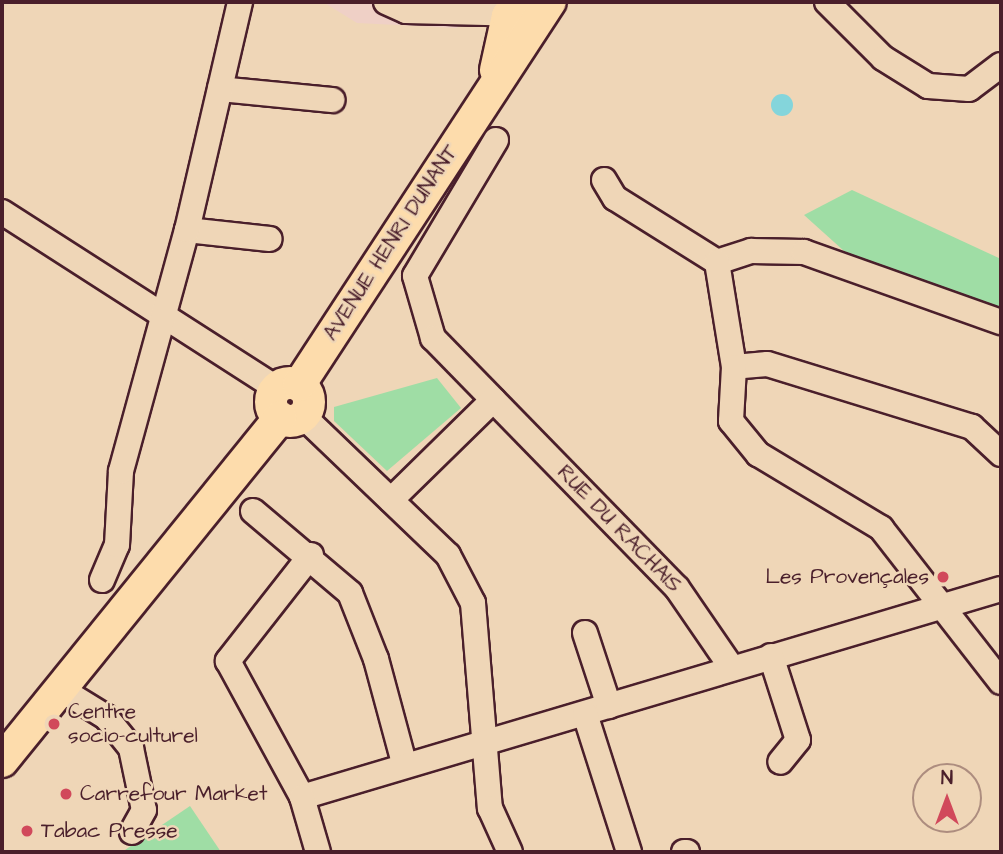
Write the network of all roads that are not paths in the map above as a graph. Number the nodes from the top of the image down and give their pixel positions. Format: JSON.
{"nodes":[{"id":1,"x":240,"y":2,"type":"edge"},
{"id":2,"x":386,"y":2,"type":"edge"},
{"id":3,"x":827,"y":2,"type":"edge"},
{"id":4,"x":530,"y":8,"type":"edge"},
{"id":5,"x":1001,"y":65,"type":"edge"},
{"id":6,"x":220,"y":89,"type":"junction"},
{"id":7,"x":332,"y":100,"type":"dead end"},
{"id":8,"x":483,"y":101,"type":"junction"},
{"id":9,"x":496,"y":140,"type":"dead end"},
{"id":10,"x":604,"y":180,"type":"dead end"},
{"id":11,"x":2,"y":212,"type":"edge"},
{"id":12,"x":187,"y":230,"type":"junction"},
{"id":13,"x":270,"y":239,"type":"dead end"},
{"id":14,"x":717,"y":262,"type":"junction"},
{"id":15,"x":165,"y":313,"type":"junction"},
{"id":16,"x":1001,"y":322,"type":"edge"},
{"id":17,"x":734,"y":367,"type":"junction"},
{"id":18,"x":493,"y":400,"type":"junction"},
{"id":19,"x":290,"y":402,"type":"junction"},
{"id":20,"x":1001,"y":454,"type":"edge"},
{"id":21,"x":391,"y":500,"type":"junction"},
{"id":22,"x":253,"y":511,"type":"dead end"},
{"id":23,"x":311,"y":555,"type":"junction"},
{"id":24,"x":102,"y":580,"type":"dead end"},
{"id":25,"x":1001,"y":589,"type":"edge"},
{"id":26,"x":945,"y":606,"type":"junction"},
{"id":27,"x":585,"y":633,"type":"dead end"},
{"id":28,"x":771,"y":656,"type":"junction"},
{"id":29,"x":732,"y":668,"type":"junction"},
{"id":30,"x":1001,"y":682,"type":"edge"},
{"id":31,"x":62,"y":690,"type":"junction"},
{"id":32,"x":597,"y":710,"type":"junction"},
{"id":33,"x":483,"y":746,"type":"junction"},
{"id":34,"x":2,"y":761,"type":"edge"},
{"id":35,"x":780,"y":762,"type":"dead end"},
{"id":36,"x":404,"y":764,"type":"junction"},
{"id":37,"x":302,"y":797,"type":"junction"},
{"id":38,"x":132,"y":832,"type":"dead end"},
{"id":39,"x":318,"y":852,"type":"edge"},
{"id":40,"x":510,"y":852,"type":"edge"},
{"id":41,"x":629,"y":852,"type":"edge"}],
"edges":[{"from":1,"to":6,"type":"street"},
{"from":2,"to":4,"type":"street"},
{"from":3,"to":5,"type":"street"},
{"from":4,"to":8,"type":"main road"},
{"from":4,"to":8,"type":"main road"},
{"from":6,"to":7,"type":"street"},
{"from":6,"to":12,"type":"street"},
{"from":8,"to":19,"type":"main road","name":"AVENUE HENRI DUNANT"},
{"from":9,"to":18,"type":"street","name":"RUE DU RACHAIS"},
{"from":10,"to":14,"type":"street"},
{"from":11,"to":15,"type":"street"},
{"from":12,"to":13,"type":"street"},
{"from":12,"to":15,"type":"street"},
{"from":14,"to":16,"type":"street"},
{"from":14,"to":17,"type":"street"},
{"from":15,"to":19,"type":"street"},
{"from":15,"to":24,"type":"street"},
{"from":17,"to":20,"type":"street"},
{"from":17,"to":26,"type":"street"},
{"from":18,"to":21,"type":"street"},
{"from":18,"to":29,"type":"street","name":"RUE DU RACHAIS"},
{"from":19,"to":21,"type":"street"},
{"from":19,"to":31,"type":"main road","name":"AVENUE HENRI DUNANT"},
{"from":21,"to":33,"type":"street"},
{"from":22,"to":23,"type":"street"},
{"from":23,"to":36,"type":"street"},
{"from":23,"to":37,"type":"street"},
{"from":25,"to":26,"type":"street"},
{"from":26,"to":28,"type":"street"},
{"from":26,"to":30,"type":"street"},
{"from":27,"to":32,"type":"street"},
{"from":28,"to":29,"type":"street"},
{"from":28,"to":35,"type":"street"},
{"from":29,"to":32,"type":"street"},
{"from":31,"to":34,"type":"main road","name":"AVENUE HENRI DUNANT"},
{"from":31,"to":38,"type":"street"},
{"from":32,"to":33,"type":"street"},
{"from":32,"to":41,"type":"street"},
{"from":33,"to":36,"type":"street"},
{"from":33,"to":40,"type":"street"},
{"from":36,"to":37,"type":"street"},
{"from":37,"to":39,"type":"street"}]}
